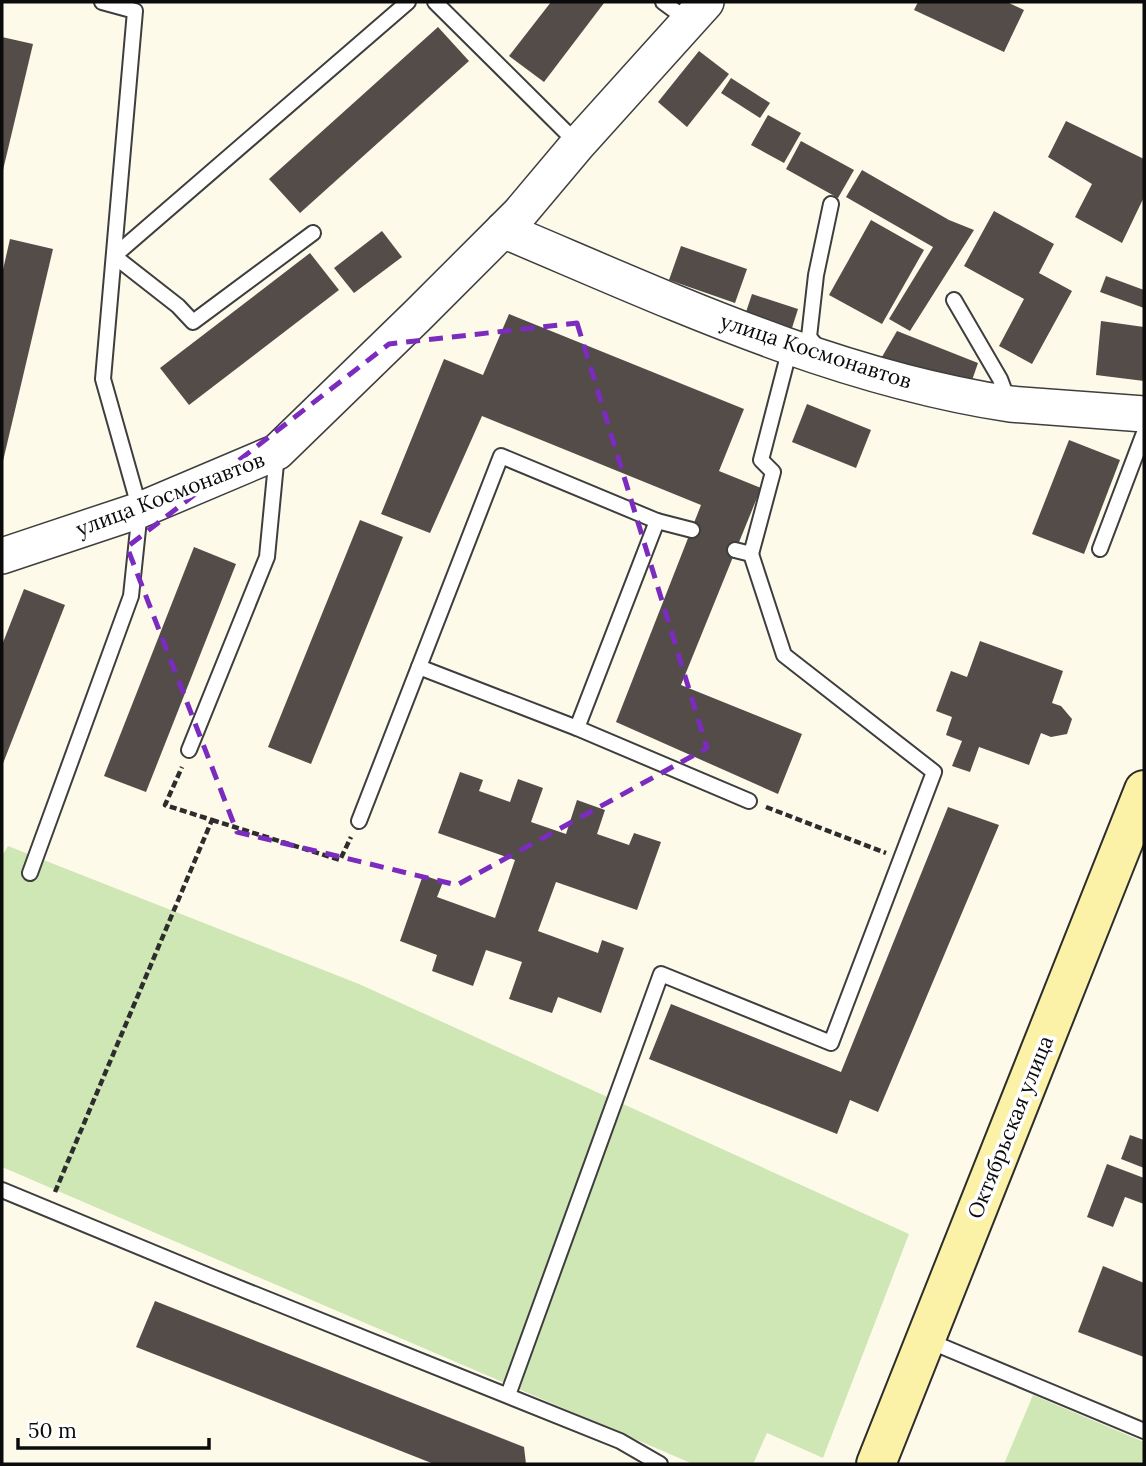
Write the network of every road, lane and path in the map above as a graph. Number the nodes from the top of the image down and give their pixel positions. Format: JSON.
{"nodes":[{"id":1,"x":102,"y":2,"type":"edge"},
{"id":2,"x":408,"y":2,"type":"edge"},
{"id":3,"x":435,"y":2,"type":"edge"},
{"id":4,"x":686,"y":8,"type":"edge"},
{"id":5,"x":578,"y":144,"type":"junction"},
{"id":6,"x":831,"y":204,"type":"dead end"},
{"id":7,"x":503,"y":230,"type":"junction"},
{"id":8,"x":313,"y":233,"type":"dead end"},
{"id":9,"x":114,"y":256,"type":"junction"},
{"id":10,"x":954,"y":300,"type":"dead end"},
{"id":11,"x":790,"y":346,"type":"junction"},
{"id":12,"x":829,"y":360,"type":"junction"},
{"id":13,"x":1010,"y":404,"type":"junction"},
{"id":14,"x":1144,"y":414,"type":"edge"},
{"id":15,"x":1144,"y":433,"type":"edge"},
{"id":16,"x":277,"y":452,"type":"junction"},
{"id":17,"x":139,"y":510,"type":"junction"},
{"id":18,"x":657,"y":521,"type":"junction"},
{"id":19,"x":692,"y":530,"type":"dead end"},
{"id":20,"x":1100,"y":550,"type":"dead end"},
{"id":21,"x":735,"y":551,"type":"dead end"},
{"id":22,"x":751,"y":554,"type":"junction"},
{"id":23,"x":2,"y":556,"type":"edge"},
{"id":24,"x":419,"y":667,"type":"junction"},
{"id":25,"x":577,"y":728,"type":"junction"},
{"id":26,"x":189,"y":750,"type":"joint"},
{"id":27,"x":1144,"y":790,"type":"edge"},
{"id":28,"x":749,"y":801,"type":"joint"},
{"id":29,"x":212,"y":820,"type":"junction"},
{"id":30,"x":359,"y":821,"type":"joint"},
{"id":31,"x":1144,"y":841,"type":"edge"},
{"id":32,"x":902,"y":859,"type":"junction"},
{"id":33,"x":30,"y":873,"type":"dead end"},
{"id":34,"x":2,"y":1190,"type":"edge"},
{"id":35,"x":48,"y":1209,"type":"junction"},
{"id":36,"x":941,"y":1346,"type":"junction"},
{"id":37,"x":508,"y":1395,"type":"junction"},
{"id":38,"x":1144,"y":1431,"type":"edge"},
{"id":39,"x":660,"y":1464,"type":"edge"},
{"id":40,"x":876,"y":1464,"type":"edge"},
{"id":41,"x":892,"y":1464,"type":"edge"}],
"edges":[{"from":1,"to":9,"type":"lane"},
{"from":2,"to":9,"type":"lane"},
{"from":3,"to":5,"type":"lane"},
{"from":4,"to":5,"type":"street","name":"улица Космонавтов"},
{"from":5,"to":7,"type":"street","name":"улица Космонавтов"},
{"from":6,"to":12,"type":"lane"},
{"from":7,"to":11,"type":"street","name":"улица Космонавтов"},
{"from":7,"to":16,"type":"street","name":"улица Космонавтов"},
{"from":8,"to":9,"type":"lane"},
{"from":9,"to":17,"type":"lane"},
{"from":10,"to":13,"type":"lane"},
{"from":11,"to":12,"type":"street","name":"улица Космонавтов"},
{"from":11,"to":22,"type":"lane"},
{"from":12,"to":13,"type":"street","name":"улица Космонавтов"},
{"from":13,"to":14,"type":"street","name":"улица Космонавтов"},
{"from":15,"to":20,"type":"lane"},
{"from":16,"to":17,"type":"street","name":"улица Космонавтов"},
{"from":16,"to":26,"type":"lane"},
{"from":17,"to":23,"type":"street","name":"улица Космонавтов"},
{"from":17,"to":33,"type":"lane"},
{"from":18,"to":19,"type":"lane"},
{"from":18,"to":24,"type":"lane"},
{"from":18,"to":25,"type":"lane"},
{"from":21,"to":22,"type":"lane"},
{"from":22,"to":32,"type":"lane"},
{"from":24,"to":25,"type":"lane"},
{"from":24,"to":30,"type":"lane"},
{"from":25,"to":28,"type":"lane"},
{"from":26,"to":29,"type":"path"},
{"from":27,"to":40,"type":"main road","name":"Октябрьская улица"},
{"from":28,"to":32,"type":"path"},
{"from":29,"to":30,"type":"path"},
{"from":29,"to":35,"type":"path"},
{"from":31,"to":36,"type":"main road","name":"Октябрьская улица"},
{"from":32,"to":37,"type":"lane"},
{"from":34,"to":35,"type":"lane"},
{"from":35,"to":37,"type":"lane"},
{"from":36,"to":38,"type":"lane"},
{"from":36,"to":41,"type":"main road","name":"Октябрьская улица"},
{"from":37,"to":39,"type":"lane"}]}
